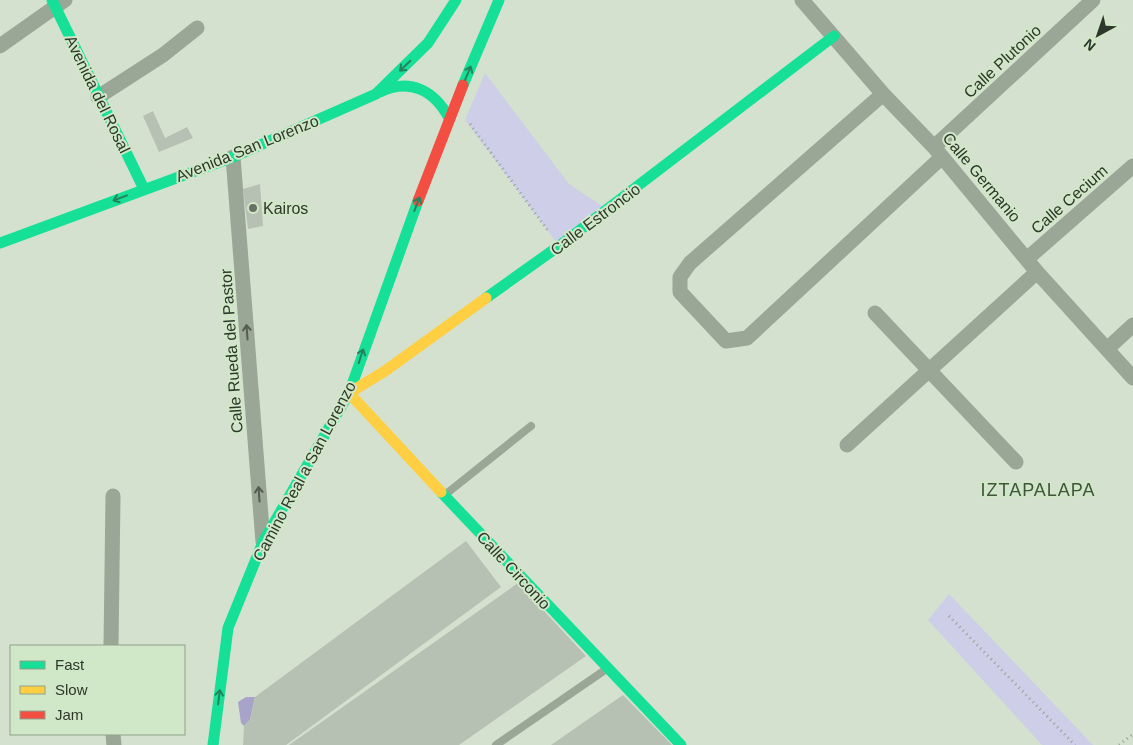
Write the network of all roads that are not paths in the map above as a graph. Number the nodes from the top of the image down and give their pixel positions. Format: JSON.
{"nodes":[{"id":1,"x":456,"y":0,"type":"edge"},
{"id":2,"x":499,"y":0,"type":"edge"},
{"id":3,"x":802,"y":0,"type":"edge"},
{"id":4,"x":1093,"y":0,"type":"edge"},
{"id":5,"x":58,"y":2,"type":"edge"},
{"id":6,"x":197,"y":28,"type":"dead end"},
{"id":7,"x":834,"y":36,"type":"junction"},
{"id":8,"x":0,"y":46,"type":"edge"},
{"id":9,"x":376,"y":94,"type":"junction"},
{"id":10,"x":883,"y":94,"type":"junction"},
{"id":11,"x":98,"y":97,"type":"junction"},
{"id":12,"x":449,"y":118,"type":"junction"},
{"id":13,"x":938,"y":152,"type":"junction"},
{"id":14,"x":233,"y":157,"type":"junction"},
{"id":15,"x":1133,"y":166,"type":"edge"},
{"id":16,"x":144,"y":188,"type":"junction"},
{"id":17,"x":0,"y":243,"type":"edge"},
{"id":18,"x":1028,"y":258,"type":"junction"},
{"id":19,"x":1037,"y":272,"type":"junction"},
{"id":20,"x":875,"y":312,"type":"dead end"},
{"id":21,"x":1133,"y":325,"type":"edge"},
{"id":22,"x":1107,"y":349,"type":"junction"},
{"id":23,"x":929,"y":371,"type":"junction"},
{"id":24,"x":1133,"y":378,"type":"edge"},
{"id":25,"x":349,"y":393,"type":"junction"},
{"id":26,"x":531,"y":426,"type":"dead end"},
{"id":27,"x":847,"y":445,"type":"dead end"},
{"id":28,"x":1016,"y":462,"type":"dead end"},
{"id":29,"x":444,"y":495,"type":"junction"},
{"id":30,"x":113,"y":496,"type":"dead end"},
{"id":31,"x":263,"y":542,"type":"junction"},
{"id":32,"x":111,"y":645,"type":"edge"},
{"id":33,"x":607,"y":669,"type":"junction"},
{"id":34,"x":213,"y":745,"type":"edge"},
{"id":35,"x":496,"y":745,"type":"edge"},
{"id":36,"x":681,"y":745,"type":"edge"}],
"edges":[{"from":1,"to":9,"type":"street","name":"Avenida San Lorenzo","one_way":true},
{"from":12,"to":2,"type":"street","one_way":true},
{"from":3,"to":7,"type":"street","name":"Calle Germanio"},
{"from":4,"to":13,"type":"street","name":"Calle Plutonio"},
{"from":5,"to":8,"type":"street"},
{"from":5,"to":11,"type":"street","name":"Avenida del Rosal"},
{"from":6,"to":11,"type":"street"},
{"from":7,"to":10,"type":"street","name":"Calle Germanio"},
{"from":7,"to":25,"type":"street","name":"Calle Estroncio"},
{"from":9,"to":12,"type":"street"},
{"from":9,"to":14,"type":"street","name":"Avenida San Lorenzo"},
{"from":10,"to":13,"type":"street","name":"Calle Germanio"},
{"from":10,"to":13,"type":"street","name":"Calle Plutonio"},
{"from":11,"to":16,"type":"street","name":"Avenida del Rosal"},
{"from":25,"to":12,"type":"street","name":"Camino Real a San Lorenzo","one_way":true},
{"from":13,"to":18,"type":"street","name":"Calle Germanio"},
{"from":14,"to":16,"type":"street","name":"Avenida San Lorenzo"},
{"from":31,"to":14,"type":"street","name":"Calle Rueda del Pastor","one_way":true},
{"from":15,"to":18,"type":"street","name":"Calle Cecium"},
{"from":16,"to":17,"type":"street","name":"Avenida San Lorenzo","one_way":true},
{"from":18,"to":19,"type":"street","name":"Calle Germanio"},
{"from":19,"to":22,"type":"street","name":"Calle Germanio"},
{"from":19,"to":23,"type":"street"},
{"from":20,"to":23,"type":"street"},
{"from":21,"to":22,"type":"street"},
{"from":22,"to":24,"type":"street","name":"Calle Germanio"},
{"from":23,"to":27,"type":"street"},
{"from":23,"to":28,"type":"street"},
{"from":25,"to":29,"type":"street","name":"Calle Circonio"},
{"from":25,"to":31,"type":"street","name":"Camino Real a San Lorenzo"},
{"from":26,"to":29,"type":"lane"},
{"from":29,"to":33,"type":"street","name":"Calle Circonio"},
{"from":30,"to":32,"type":"street"},
{"from":34,"to":31,"type":"street","name":"Camino Real a San Lorenzo","one_way":true},
{"from":33,"to":35,"type":"lane"},
{"from":33,"to":36,"type":"street","name":"Calle Circonio"}]}
